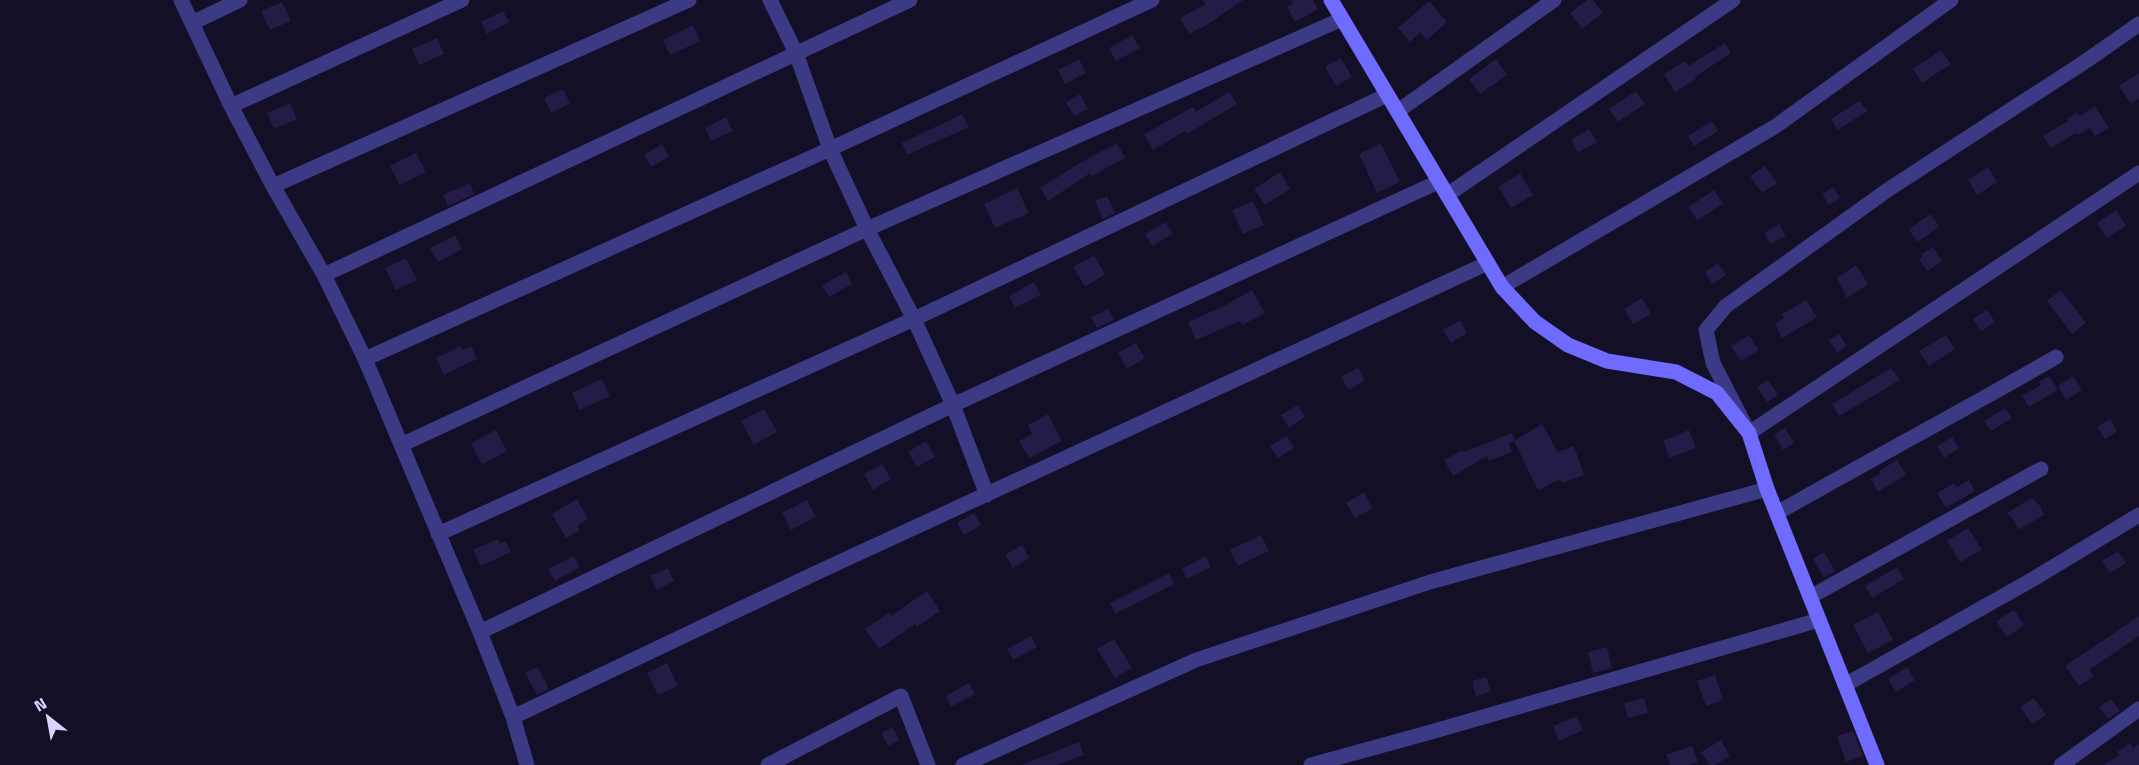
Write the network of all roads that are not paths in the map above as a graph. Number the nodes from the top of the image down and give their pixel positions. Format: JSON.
{"nodes":[{"id":1,"x":181,"y":0,"type":"edge"},
{"id":2,"x":240,"y":0,"type":"edge"},
{"id":3,"x":462,"y":0,"type":"edge"},
{"id":4,"x":689,"y":0,"type":"edge"},
{"id":5,"x":770,"y":0,"type":"edge"},
{"id":6,"x":910,"y":0,"type":"edge"},
{"id":7,"x":1152,"y":0,"type":"edge"},
{"id":8,"x":1331,"y":0,"type":"edge"},
{"id":9,"x":1554,"y":0,"type":"edge"},
{"id":10,"x":1733,"y":0,"type":"edge"},
{"id":11,"x":1952,"y":0,"type":"edge"},
{"id":12,"x":1342,"y":19,"type":"junction"},
{"id":13,"x":192,"y":23,"type":"junction"},
{"id":14,"x":2139,"y":24,"type":"edge"},
{"id":15,"x":796,"y":52,"type":"junction"},
{"id":16,"x":1387,"y":95,"type":"junction"},
{"id":17,"x":231,"y":106,"type":"junction"},
{"id":18,"x":1398,"y":111,"type":"junction"},
{"id":19,"x":830,"y":149,"type":"junction"},
{"id":20,"x":2139,"y":173,"type":"edge"},
{"id":21,"x":1438,"y":182,"type":"junction"},
{"id":22,"x":273,"y":186,"type":"junction"},
{"id":23,"x":1447,"y":195,"type":"junction"},
{"id":24,"x":867,"y":229,"type":"junction"},
{"id":25,"x":1488,"y":263,"type":"junction"},
{"id":26,"x":324,"y":275,"type":"junction"},
{"id":27,"x":1502,"y":287,"type":"junction"},
{"id":28,"x":914,"y":319,"type":"junction"},
{"id":29,"x":2056,"y":357,"type":"dead end"},
{"id":30,"x":365,"y":359,"type":"junction"},
{"id":31,"x":953,"y":405,"type":"junction"},
{"id":32,"x":1749,"y":433,"type":"junction"},
{"id":33,"x":403,"y":444,"type":"junction"},
{"id":34,"x":2041,"y":468,"type":"dead end"},
{"id":35,"x":1767,"y":489,"type":"junction"},
{"id":36,"x":987,"y":495,"type":"junction"},
{"id":37,"x":1777,"y":513,"type":"junction"},
{"id":38,"x":2139,"y":515,"type":"edge"},
{"id":39,"x":438,"y":534,"type":"junction"},
{"id":40,"x":1810,"y":597,"type":"junction"},
{"id":41,"x":1819,"y":620,"type":"junction"},
{"id":42,"x":480,"y":632,"type":"junction"},
{"id":43,"x":1845,"y":685,"type":"junction"},
{"id":44,"x":2139,"y":709,"type":"edge"},
{"id":45,"x":513,"y":717,"type":"junction"},
{"id":46,"x":527,"y":765,"type":"edge"},
{"id":47,"x":768,"y":765,"type":"edge"},
{"id":48,"x":928,"y":765,"type":"edge"},
{"id":49,"x":963,"y":765,"type":"edge"},
{"id":50,"x":1311,"y":765,"type":"edge"},
{"id":51,"x":1877,"y":765,"type":"edge"},
{"id":52,"x":2061,"y":765,"type":"edge"}],
"edges":[{"from":1,"to":13,"type":"street"},
{"from":2,"to":13,"type":"street"},
{"from":3,"to":17,"type":"street"},
{"from":4,"to":22,"type":"street"},
{"from":5,"to":15,"type":"street"},
{"from":6,"to":15,"type":"street"},
{"from":7,"to":19,"type":"street"},
{"from":8,"to":12,"type":"street"},
{"from":9,"to":18,"type":"street"},
{"from":10,"to":23,"type":"street"},
{"from":11,"to":27,"type":"street"},
{"from":12,"to":16,"type":"street"},
{"from":12,"to":24,"type":"street"},
{"from":13,"to":17,"type":"street"},
{"from":14,"to":32,"type":"street"},
{"from":15,"to":19,"type":"street"},
{"from":15,"to":26,"type":"street"},
{"from":16,"to":18,"type":"street"},
{"from":16,"to":28,"type":"street"},
{"from":17,"to":22,"type":"street"},
{"from":18,"to":21,"type":"street"},
{"from":19,"to":24,"type":"street"},
{"from":19,"to":30,"type":"street"},
{"from":20,"to":32,"type":"street"},
{"from":21,"to":23,"type":"street"},
{"from":21,"to":31,"type":"street"},
{"from":22,"to":26,"type":"street"},
{"from":23,"to":25,"type":"street"},
{"from":24,"to":28,"type":"street"},
{"from":24,"to":33,"type":"street"},
{"from":25,"to":27,"type":"street"},
{"from":25,"to":36,"type":"street"},
{"from":26,"to":30,"type":"street"},
{"from":27,"to":32,"type":"street"},
{"from":28,"to":31,"type":"street"},
{"from":28,"to":39,"type":"street"},
{"from":29,"to":37,"type":"street"},
{"from":30,"to":33,"type":"street"},
{"from":31,"to":36,"type":"street"},
{"from":31,"to":42,"type":"street"},
{"from":32,"to":35,"type":"street"},
{"from":33,"to":39,"type":"street"},
{"from":34,"to":40,"type":"street"},
{"from":35,"to":37,"type":"street"},
{"from":35,"to":49,"type":"street"},
{"from":36,"to":45,"type":"street"},
{"from":37,"to":40,"type":"street"},
{"from":38,"to":43,"type":"street"},
{"from":39,"to":42,"type":"street"},
{"from":40,"to":41,"type":"street"},
{"from":41,"to":43,"type":"street"},
{"from":41,"to":50,"type":"street"},
{"from":42,"to":45,"type":"street"},
{"from":43,"to":51,"type":"street"},
{"from":44,"to":52,"type":"street"},
{"from":45,"to":46,"type":"street"},
{"from":47,"to":48,"type":"street"}]}
